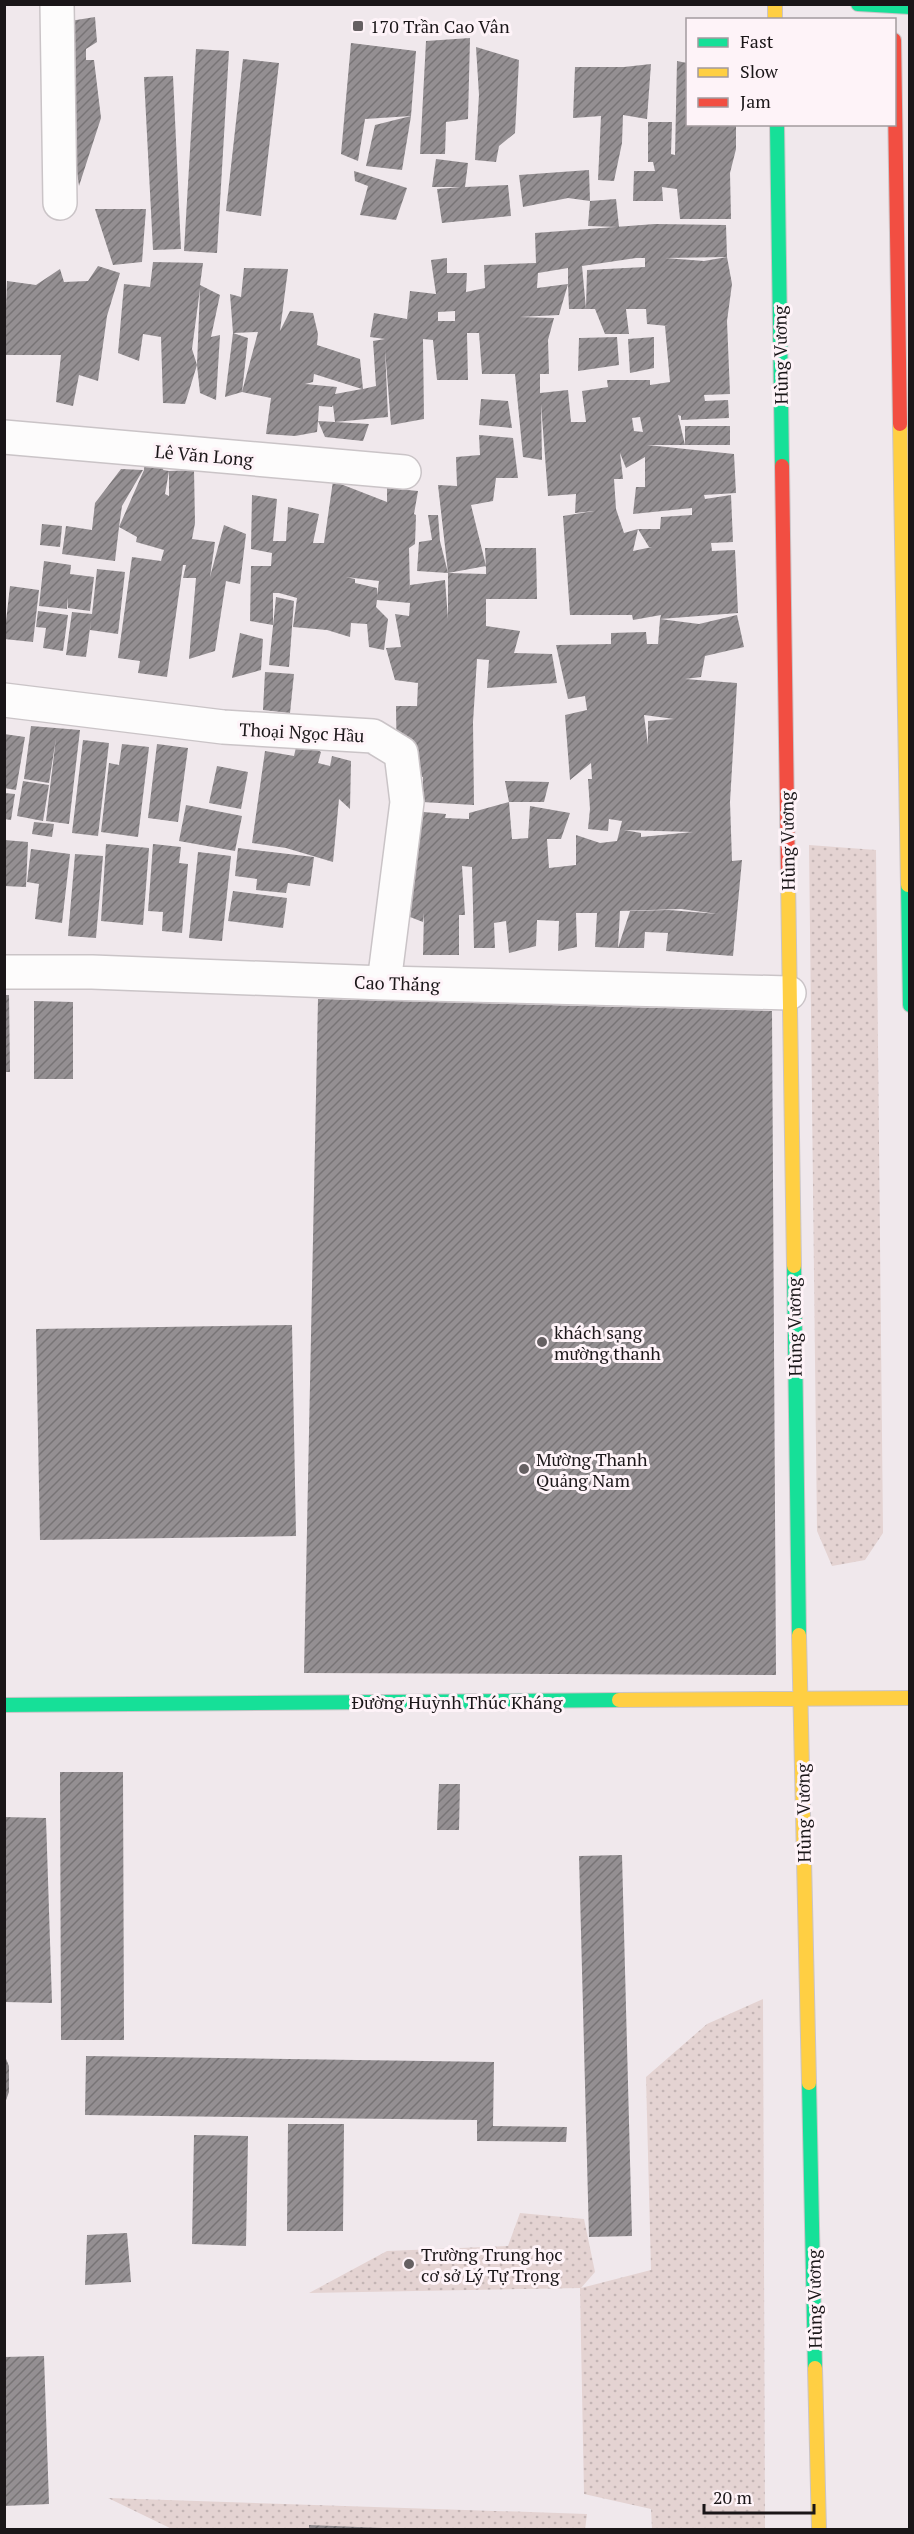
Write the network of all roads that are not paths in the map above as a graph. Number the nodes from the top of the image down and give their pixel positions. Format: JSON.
{"nodes":[{"id":1,"x":57,"y":4,"type":"edge"},
{"id":2,"x":858,"y":4,"type":"edge"},
{"id":3,"x":909,"y":7,"type":"edge"},
{"id":4,"x":894,"y":10,"type":"edge"},
{"id":5,"x":777,"y":126,"type":"edge"},
{"id":6,"x":895,"y":126,"type":"edge"},
{"id":7,"x":60,"y":203,"type":"dead end"},
{"id":8,"x":4,"y":437,"type":"edge"},
{"id":9,"x":405,"y":472,"type":"dead end"},
{"id":10,"x":4,"y":700,"type":"edge"},
{"id":11,"x":4,"y":972,"type":"edge"},
{"id":12,"x":384,"y":983,"type":"junction"},
{"id":13,"x":789,"y":993,"type":"junction"},
{"id":14,"x":909,"y":1005,"type":"edge"},
{"id":15,"x":909,"y":1698,"type":"edge"},
{"id":16,"x":800,"y":1700,"type":"junction"},
{"id":17,"x":4,"y":1705,"type":"edge"},
{"id":18,"x":819,"y":2529,"type":"edge"}],
"edges":[{"from":1,"to":7,"type":"street"},
{"from":2,"to":4,"type":"main road"},
{"from":3,"to":4,"type":"main road"},
{"from":5,"to":13,"type":"main road","name":"Hùng Vương"},
{"from":6,"to":14,"type":"main road"},
{"from":8,"to":9,"type":"street","name":"Lê Văn Long"},
{"from":10,"to":12,"type":"street","name":"Thoại Ngọc Hầu"},
{"from":11,"to":12,"type":"street","name":"Cao Thắng"},
{"from":12,"to":13,"type":"street","name":"Cao Thắng"},
{"from":13,"to":16,"type":"main road","name":"Hùng Vương"},
{"from":15,"to":16,"type":"main road","name":"Đường Huỳnh Thúc Kháng"},
{"from":16,"to":17,"type":"main road","name":"Đường Huỳnh Thúc Kháng"},
{"from":16,"to":18,"type":"main road","name":"Hùng Vương"}]}
